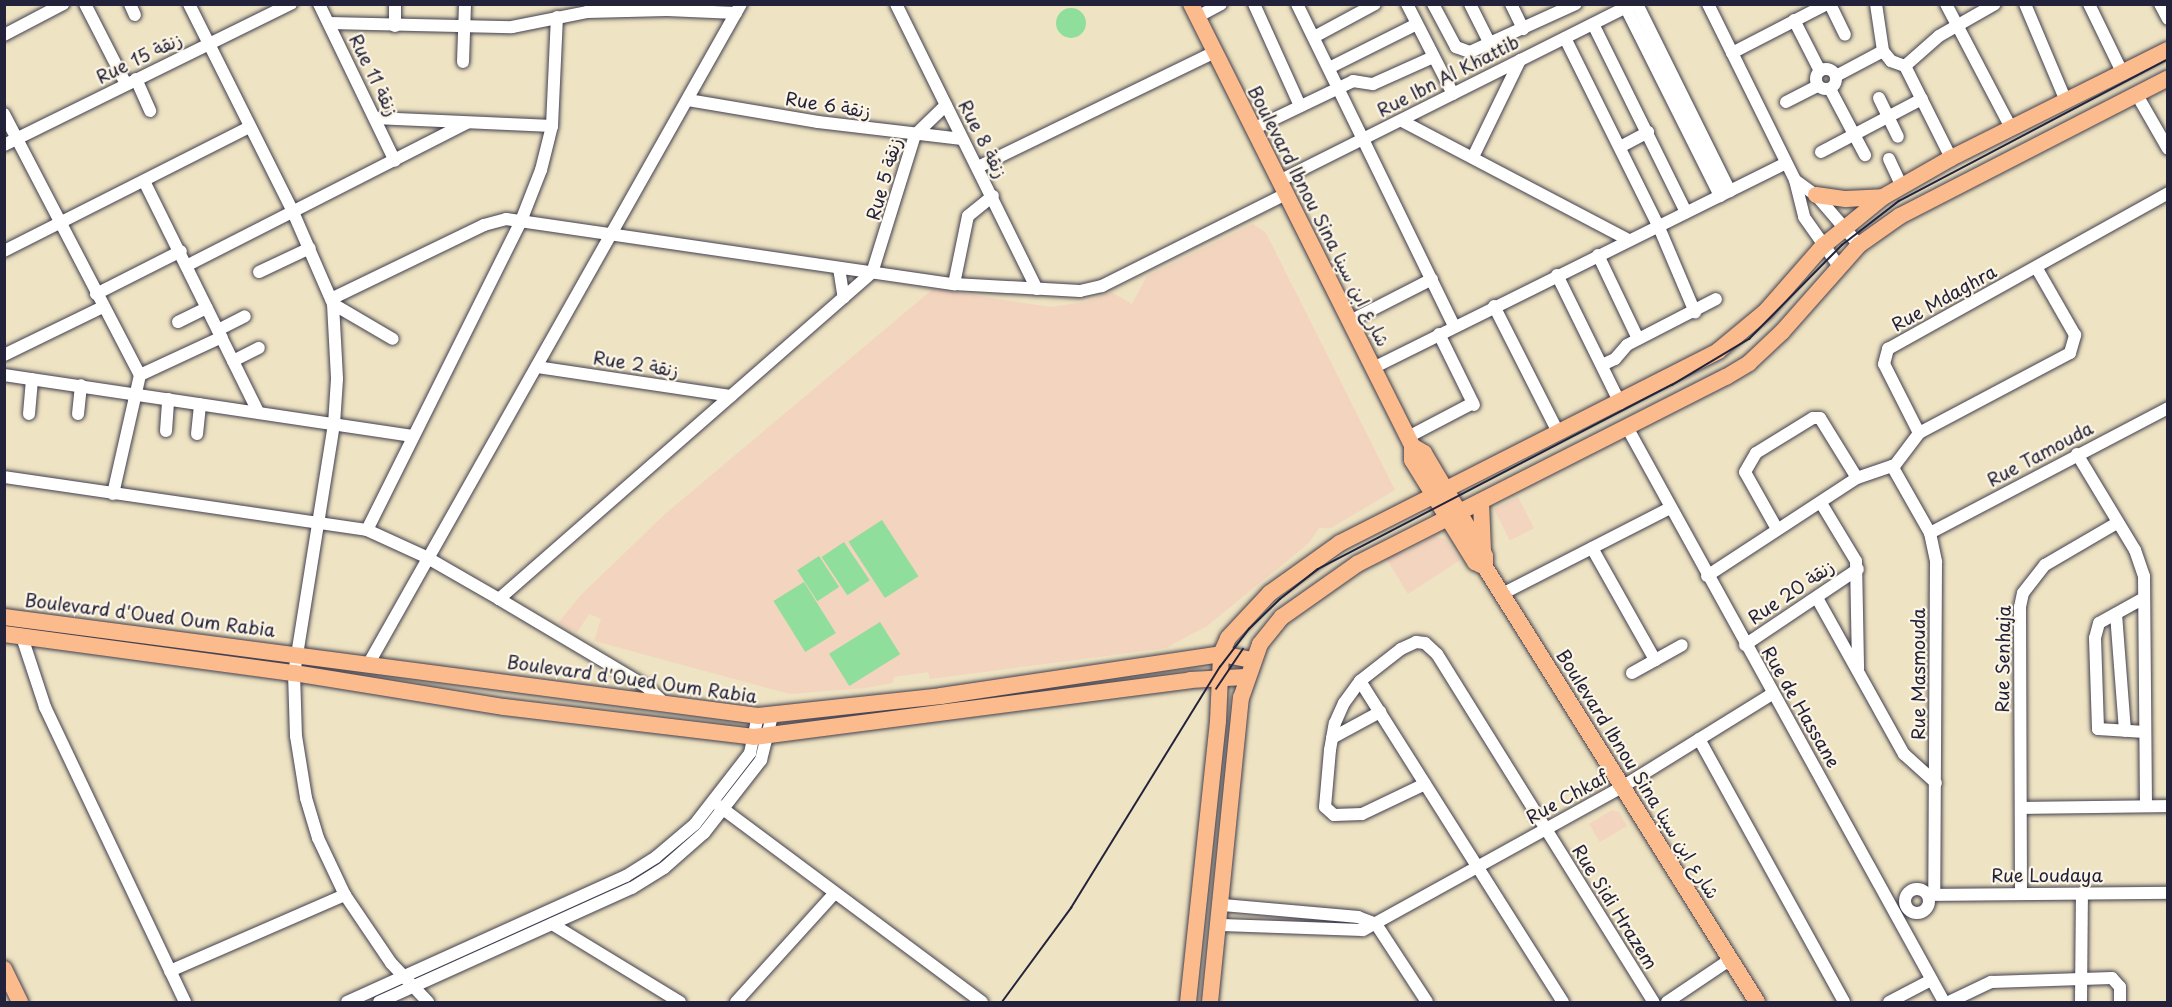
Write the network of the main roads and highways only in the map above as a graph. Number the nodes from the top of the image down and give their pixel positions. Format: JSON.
{"nodes":[{"id":1,"x":1194,"y":11,"type":"edge"},
{"id":2,"x":2168,"y":50,"type":"edge"},
{"id":3,"x":2168,"y":78,"type":"edge"},
{"id":4,"x":1816,"y":195,"type":"road end"},
{"id":5,"x":1882,"y":197,"type":"junction"},
{"id":6,"x":1439,"y":494,"type":"junction"},
{"id":7,"x":1481,"y":503,"type":"junction"},
{"id":8,"x":1453,"y":516,"type":"junction"},
{"id":9,"x":1484,"y":560,"type":"junction"},
{"id":10,"x":4,"y":617,"type":"edge"},
{"id":11,"x":4,"y":634,"type":"edge"},
{"id":12,"x":1221,"y":654,"type":"junction"},
{"id":13,"x":1252,"y":660,"type":"junction"},
{"id":14,"x":1220,"y":677,"type":"junction"},
{"id":15,"x":1245,"y":677,"type":"junction"},
{"id":16,"x":4,"y":969,"type":"edge"},
{"id":17,"x":20,"y":1002,"type":"edge"},
{"id":18,"x":1188,"y":1002,"type":"edge"},
{"id":19,"x":1210,"y":1002,"type":"edge"},
{"id":20,"x":1757,"y":1002,"type":"edge"}],
"edges":[{"from":1,"to":6,"type":"main road","name":"Boulevard Ibnou Sina شارع ابن سينا"},
{"from":2,"to":5,"type":"main road"},
{"from":3,"to":7,"type":"main road"},
{"from":4,"to":5,"type":"main road"},
{"from":5,"to":6,"type":"main road"},
{"from":6,"to":8,"type":"main road","name":"Boulevard Ibnou Sina شارع ابن سينا"},
{"from":6,"to":12,"type":"main road"},
{"from":7,"to":8,"type":"main road"},
{"from":7,"to":9,"type":"main road"},
{"from":8,"to":9,"type":"main road","name":"Boulevard Ibnou Sina شارع ابن سينا"},
{"from":8,"to":13,"type":"main road"},
{"from":9,"to":20,"type":"main road","name":"Boulevard Ibnou Sina شارع ابن سينا"},
{"from":10,"to":12,"type":"main road","name":"Boulevard d'Oued Oum Rabia"},
{"from":11,"to":14,"type":"main road","name":"Boulevard d'Oued Oum Rabia"},
{"from":12,"to":13,"type":"main road","name":"Boulevard d'Oued Oum Rabia"},
{"from":12,"to":14,"type":"main road"},
{"from":13,"to":15,"type":"main road"},
{"from":14,"to":15,"type":"main road","name":"Boulevard d'Oued Oum Rabia"},
{"from":14,"to":18,"type":"main road"},
{"from":15,"to":19,"type":"main road"},
{"from":16,"to":17,"type":"main road"}]}
